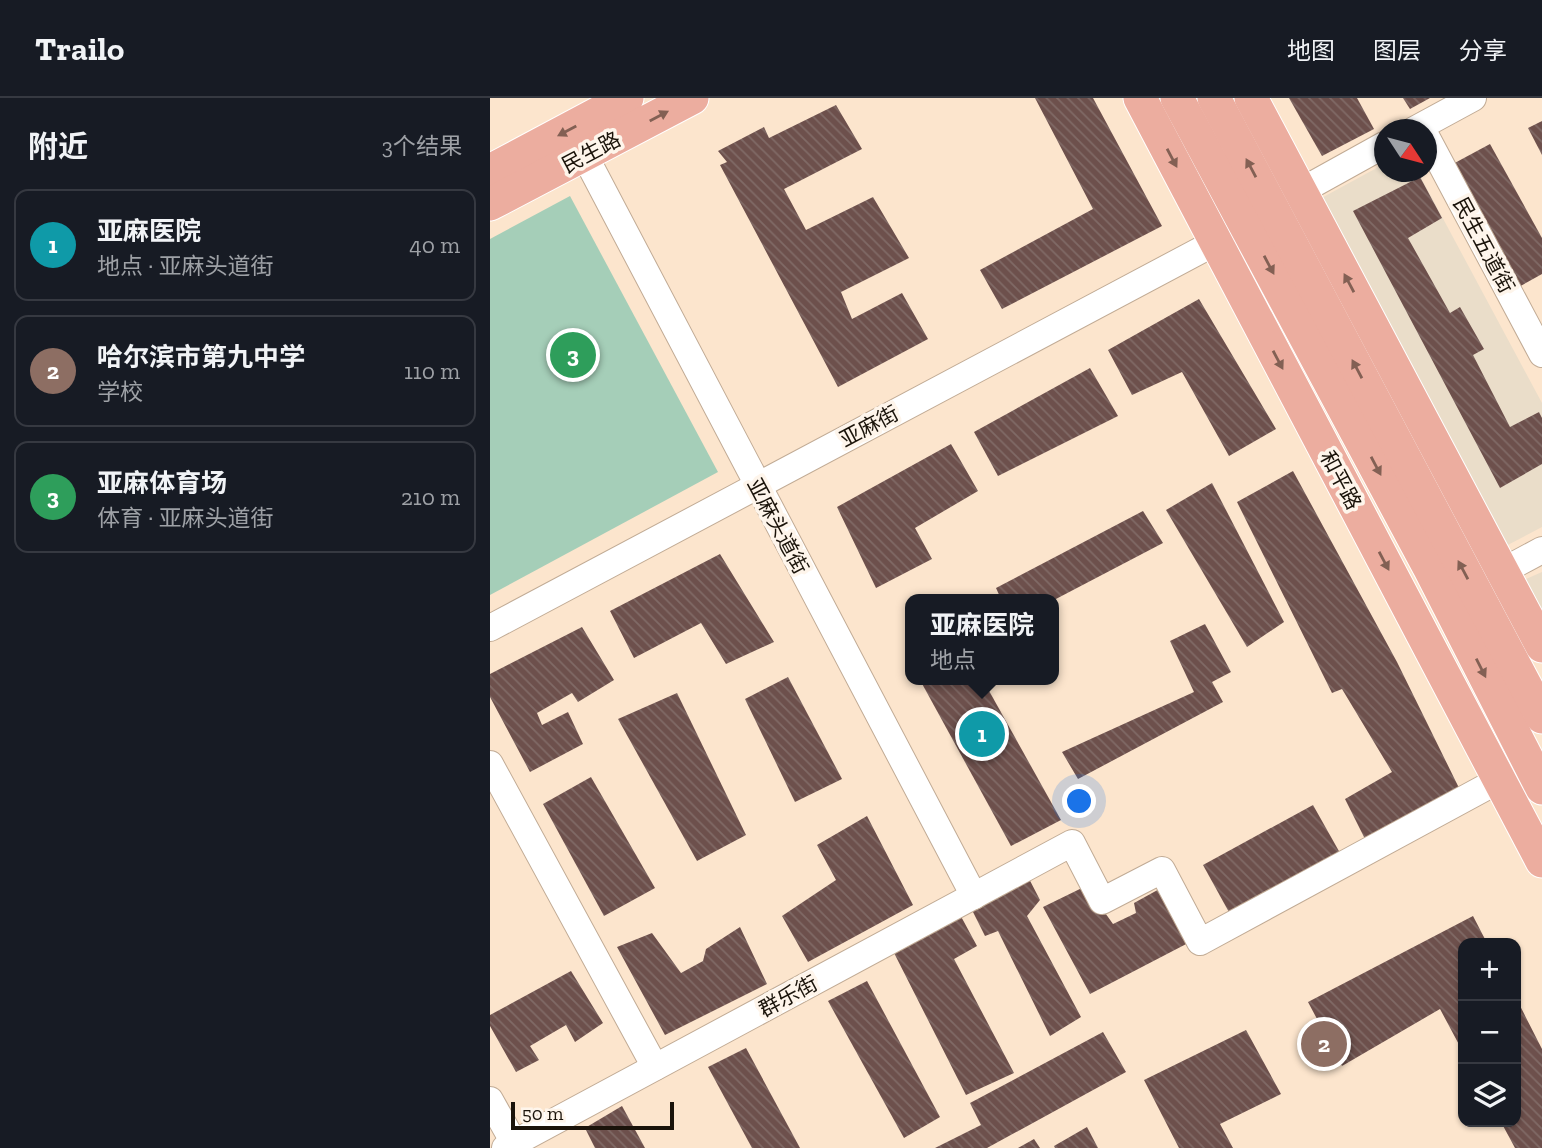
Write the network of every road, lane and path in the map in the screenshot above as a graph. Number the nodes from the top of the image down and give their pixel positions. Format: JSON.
{"nodes":[{"id":1,"x":627,"y":98,"type":"edge"},
{"id":2,"x":692,"y":98,"type":"edge"},
{"id":3,"x":1140,"y":98,"type":"edge"},
{"id":4,"x":1177,"y":98,"type":"edge"},
{"id":5,"x":1214,"y":98,"type":"edge"},
{"id":6,"x":1251,"y":98,"type":"edge"},
{"id":7,"x":1473,"y":98,"type":"edge"},
{"id":8,"x":1437,"y":120,"type":"edge"},
{"id":9,"x":1374,"y":151,"type":"edge"},
{"id":10,"x":584,"y":156,"type":"junction"},
{"id":11,"x":1437,"y":156,"type":"edge"},
{"id":12,"x":490,"y":171,"type":"edge"},
{"id":13,"x":490,"y":204,"type":"edge"},
{"id":14,"x":1274,"y":208,"type":"junction"},
{"id":15,"x":1216,"y":242,"type":"junction"},
{"id":16,"x":1532,"y":310,"type":"edge"},
{"id":17,"x":1542,"y":354,"type":"edge"},
{"id":18,"x":757,"y":485,"type":"junction"},
{"id":19,"x":1542,"y":550,"type":"edge"},
{"id":20,"x":1503,"y":571,"type":"junction"},
{"id":21,"x":490,"y":628,"type":"edge"},
{"id":22,"x":1542,"y":646,"type":"edge"},
{"id":23,"x":1542,"y":717,"type":"edge"},
{"id":24,"x":490,"y":764,"type":"edge"},
{"id":25,"x":1499,"y":780,"type":"junction"},
{"id":26,"x":1542,"y":788,"type":"edge"},
{"id":27,"x":1542,"y":816,"type":"edge"},
{"id":28,"x":1542,"y":861,"type":"edge"},
{"id":29,"x":974,"y":896,"type":"junction"},
{"id":30,"x":655,"y":1067,"type":"junction"},
{"id":31,"x":490,"y":1100,"type":"edge"},
{"id":32,"x":509,"y":1146,"type":"edge"}],
"edges":[{"from":1,"to":12,"type":"main road","name":"民生路","one_way":true},
{"from":10,"to":2,"type":"main road","name":"民生路","one_way":true},
{"from":3,"to":15,"type":"main road","name":"和平路","one_way":true},
{"from":4,"to":14,"type":"main road","name":"和平路"},
{"from":14,"to":5,"type":"main road","name":"和平路","one_way":true},
{"from":6,"to":14,"type":"main road","name":"和平路"},
{"from":7,"to":8,"type":"street"},
{"from":9,"to":14,"type":"street","name":"亚麻街"},
{"from":10,"to":13,"type":"main road","name":"民生路"},
{"from":10,"to":18,"type":"street","name":"亚麻头道街"},
{"from":11,"to":16,"type":"street","name":"民生五道街"},
{"from":14,"to":15,"type":"street","name":"亚麻街"},
{"from":20,"to":14,"type":"main road","name":"和平路","one_way":true},
{"from":23,"to":14,"type":"main road","name":"和平路","one_way":true},
{"from":14,"to":26,"type":"main road","name":"和平路","one_way":true},
{"from":15,"to":18,"type":"street","name":"亚麻街"},
{"from":15,"to":25,"type":"main road","name":"和平路","one_way":true},
{"from":16,"to":17,"type":"street","name":"民生五道街"},
{"from":18,"to":21,"type":"street","name":"亚麻街"},
{"from":18,"to":29,"type":"street","name":"亚麻头道街"},
{"from":19,"to":20,"type":"street"},
{"from":20,"to":22,"type":"main road","name":"和平路"},
{"from":24,"to":30,"type":"street"},
{"from":25,"to":27,"type":"main road"},
{"from":25,"to":28,"type":"main road","name":"和平路"},
{"from":25,"to":29,"type":"street","name":"群乐街"},
{"from":29,"to":30,"type":"street","name":"群乐街"},
{"from":30,"to":32,"type":"street","name":"群乐街"},
{"from":31,"to":32,"type":"street"}]}
